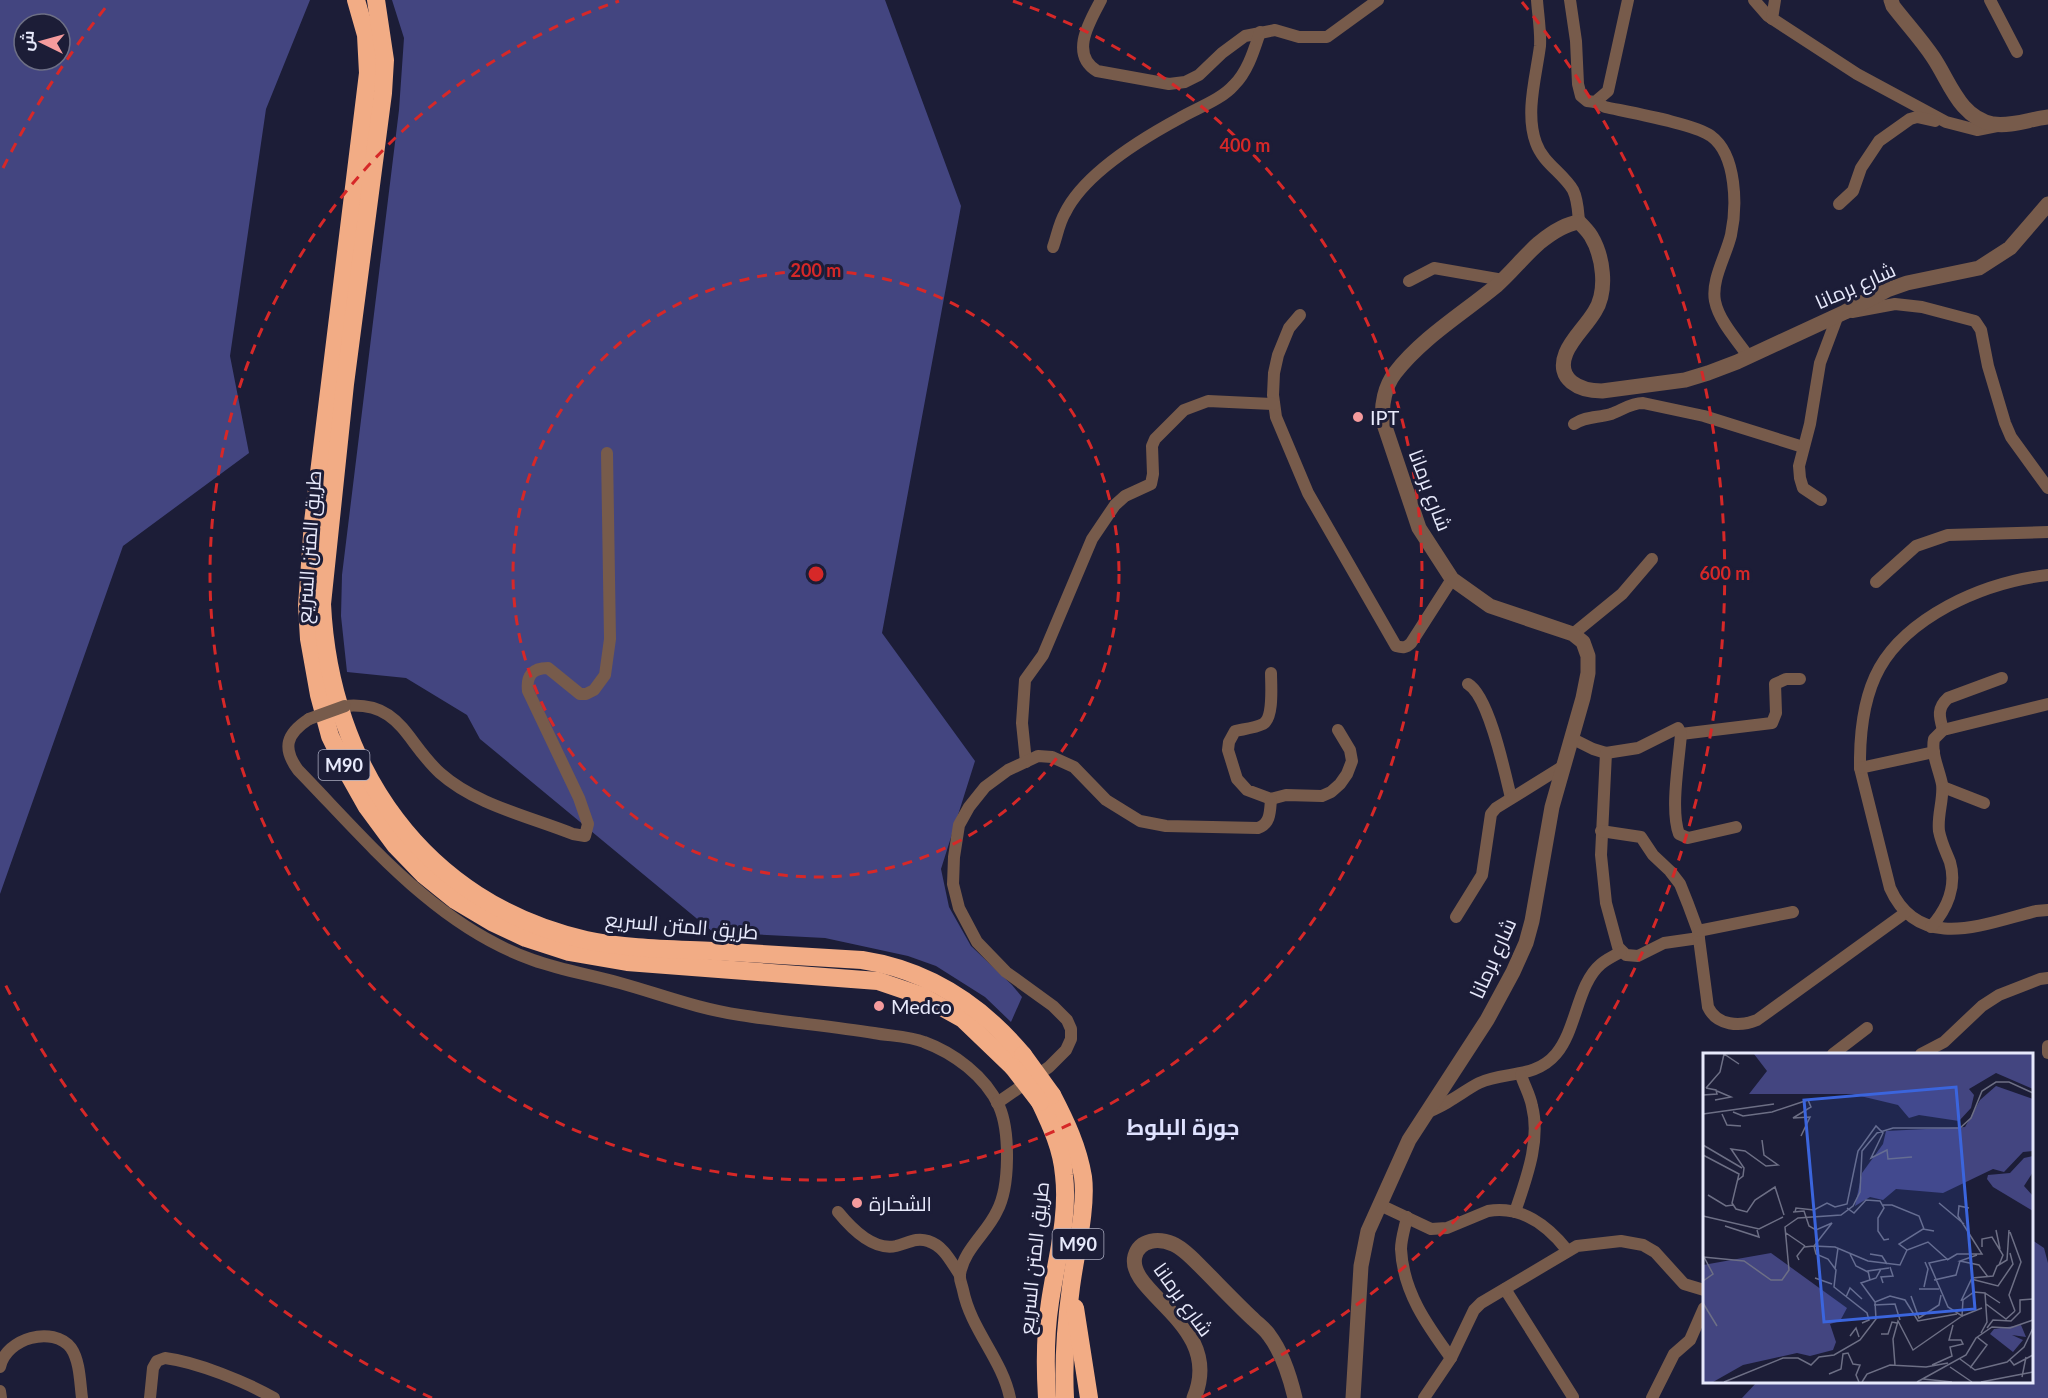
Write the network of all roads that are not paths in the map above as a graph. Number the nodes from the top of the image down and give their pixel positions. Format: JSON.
{"nodes":[{"id":1,"x":356,"y":0,"type":"edge"},
{"id":2,"x":376,"y":0,"type":"edge"},
{"id":3,"x":1101,"y":0,"type":"edge"},
{"id":4,"x":1378,"y":0,"type":"edge"},
{"id":5,"x":1537,"y":0,"type":"edge"},
{"id":6,"x":1569,"y":0,"type":"edge"},
{"id":7,"x":1628,"y":0,"type":"edge"},
{"id":8,"x":1754,"y":0,"type":"edge"},
{"id":9,"x":1774,"y":0,"type":"edge"},
{"id":10,"x":1891,"y":0,"type":"edge"},
{"id":11,"x":1990,"y":0,"type":"edge"},
{"id":12,"x":1772,"y":19,"type":"junction"},
{"id":13,"x":1260,"y":32,"type":"junction"},
{"id":14,"x":2017,"y":52,"type":"dead end"},
{"id":15,"x":1595,"y":102,"type":"junction"},
{"id":16,"x":2048,"y":117,"type":"edge"},
{"id":17,"x":2003,"y":125,"type":"junction"},
{"id":18,"x":1977,"y":130,"type":"junction"},
{"id":19,"x":1839,"y":204,"type":"dead end"},
{"id":20,"x":2048,"y":204,"type":"edge"},
{"id":21,"x":1579,"y":222,"type":"junction"},
{"id":22,"x":1053,"y":247,"type":"dead end"},
{"id":23,"x":1503,"y":280,"type":"junction"},
{"id":24,"x":1409,"y":281,"type":"dead end"},
{"id":25,"x":1842,"y":314,"type":"junction"},
{"id":26,"x":1300,"y":315,"type":"dead end"},
{"id":27,"x":1748,"y":356,"type":"junction"},
{"id":28,"x":1620,"y":388,"type":"junction"},
{"id":29,"x":1634,"y":403,"type":"junction"},
{"id":30,"x":1274,"y":404,"type":"junction"},
{"id":31,"x":1574,"y":424,"type":"dead end"},
{"id":32,"x":1803,"y":447,"type":"junction"},
{"id":33,"x":606,"y":453,"type":"dead end"},
{"id":34,"x":2048,"y":488,"type":"edge"},
{"id":35,"x":1821,"y":500,"type":"dead end"},
{"id":36,"x":2048,"y":532,"type":"edge"},
{"id":37,"x":1652,"y":559,"type":"dead end"},
{"id":38,"x":2048,"y":575,"type":"edge"},
{"id":39,"x":1452,"y":579,"type":"junction"},
{"id":40,"x":1876,"y":582,"type":"dead end"},
{"id":41,"x":1573,"y":634,"type":"junction"},
{"id":42,"x":1271,"y":673,"type":"dead end"},
{"id":43,"x":2002,"y":678,"type":"dead end"},
{"id":44,"x":1800,"y":679,"type":"dead end"},
{"id":45,"x":1468,"y":684,"type":"dead end"},
{"id":46,"x":2048,"y":704,"type":"edge"},
{"id":47,"x":1943,"y":729,"type":"junction"},
{"id":48,"x":1338,"y":730,"type":"dead end"},
{"id":49,"x":1681,"y":734,"type":"junction"},
{"id":50,"x":1571,"y":738,"type":"junction"},
{"id":51,"x":1934,"y":752,"type":"junction"},
{"id":52,"x":1606,"y":753,"type":"junction"},
{"id":53,"x":1026,"y":762,"type":"junction"},
{"id":54,"x":1562,"y":767,"type":"junction"},
{"id":55,"x":1860,"y":768,"type":"junction"},
{"id":56,"x":1942,"y":787,"type":"junction"},
{"id":57,"x":1511,"y":798,"type":"junction"},
{"id":58,"x":1271,"y":799,"type":"junction"},
{"id":59,"x":1984,"y":803,"type":"dead end"},
{"id":60,"x":1736,"y":827,"type":"dead end"},
{"id":61,"x":1601,"y":831,"type":"junction"},
{"id":62,"x":2048,"y":910,"type":"edge"},
{"id":63,"x":1793,"y":912,"type":"dead end"},
{"id":64,"x":1905,"y":913,"type":"junction"},
{"id":65,"x":1456,"y":917,"type":"dead end"},
{"id":66,"x":1931,"y":927,"type":"junction"},
{"id":67,"x":1699,"y":934,"type":"junction"},
{"id":68,"x":1621,"y":952,"type":"junction"},
{"id":69,"x":2048,"y":978,"type":"edge"},
{"id":70,"x":1867,"y":1028,"type":"dead end"},
{"id":71,"x":2048,"y":1046,"type":"edge"},
{"id":72,"x":1834,"y":1053,"type":"edge"},
{"id":73,"x":1923,"y":1053,"type":"edge"},
{"id":74,"x":2048,"y":1053,"type":"edge"},
{"id":75,"x":1018,"y":1061,"type":"junction"},
{"id":76,"x":1521,"y":1075,"type":"junction"},
{"id":77,"x":1046,"y":1099,"type":"junction"},
{"id":78,"x":998,"y":1103,"type":"junction"},
{"id":79,"x":1425,"y":1113,"type":"junction"},
{"id":80,"x":1380,"y":1204,"type":"junction"},
{"id":81,"x":838,"y":1212,"type":"dead end"},
{"id":82,"x":1515,"y":1212,"type":"junction"},
{"id":83,"x":1407,"y":1217,"type":"junction"},
{"id":84,"x":1567,"y":1250,"type":"junction"},
{"id":85,"x":960,"y":1275,"type":"junction"},
{"id":86,"x":1071,"y":1287,"type":"junction"},
{"id":87,"x":1505,"y":1289,"type":"junction"},
{"id":88,"x":1703,"y":1290,"type":"edge"},
{"id":89,"x":1703,"y":1310,"type":"edge"},
{"id":90,"x":1451,"y":1358,"type":"junction"},
{"id":91,"x":0,"y":1367,"type":"edge"},
{"id":92,"x":0,"y":1391,"type":"edge"},
{"id":93,"x":1573,"y":1397,"type":"edge"},
{"id":94,"x":1,"y":1398,"type":"edge"},
{"id":95,"x":82,"y":1398,"type":"edge"},
{"id":96,"x":150,"y":1398,"type":"edge"},
{"id":97,"x":274,"y":1398,"type":"edge"},
{"id":98,"x":1010,"y":1398,"type":"edge"},
{"id":99,"x":1047,"y":1398,"type":"edge"},
{"id":100,"x":1065,"y":1398,"type":"edge"},
{"id":101,"x":1089,"y":1398,"type":"edge"},
{"id":102,"x":1194,"y":1398,"type":"edge"},
{"id":103,"x":1295,"y":1398,"type":"edge"},
{"id":104,"x":1353,"y":1398,"type":"edge"},
{"id":105,"x":1424,"y":1398,"type":"edge"},
{"id":106,"x":1652,"y":1398,"type":"edge"}],
"edges":[{"from":1,"to":75,"type":"highway","name":"طريق المتن السريع","number":"M90"},
{"from":2,"to":75,"type":"highway","name":"طريق المتن السريع","number":"M90"},
{"from":3,"to":13,"type":"street"},
{"from":4,"to":13,"type":"street"},
{"from":5,"to":21,"type":"street"},
{"from":6,"to":15,"type":"street"},
{"from":7,"to":15,"type":"street"},
{"from":8,"to":12,"type":"street"},
{"from":9,"to":12,"type":"street"},
{"from":10,"to":17,"type":"street"},
{"from":11,"to":14,"type":"street"},
{"from":12,"to":18,"type":"street"},
{"from":13,"to":22,"type":"street"},
{"from":15,"to":27,"type":"street"},
{"from":16,"to":17,"type":"street"},
{"from":17,"to":18,"type":"street"},
{"from":18,"to":19,"type":"street"},
{"from":20,"to":25,"type":"street","name":"شارع برمانا"},
{"from":21,"to":23,"type":"street","name":"شارع برمانا"},
{"from":21,"to":28,"type":"street","name":"شارع برمانا"},
{"from":23,"to":24,"type":"street"},
{"from":23,"to":39,"type":"street","name":"شارع برمانا"},
{"from":25,"to":27,"type":"street","name":"شارع برمانا"},
{"from":25,"to":32,"type":"street"},
{"from":25,"to":34,"type":"street"},
{"from":26,"to":30,"type":"street"},
{"from":27,"to":28,"type":"street","name":"شارع برمانا"},
{"from":28,"to":29,"type":"street"},
{"from":29,"to":31,"type":"street"},
{"from":29,"to":32,"type":"street"},
{"from":30,"to":39,"type":"street"},
{"from":30,"to":53,"type":"street"},
{"from":32,"to":35,"type":"street"},
{"from":33,"to":78,"type":"street","bridge":true},
{"from":36,"to":40,"type":"street"},
{"from":37,"to":41,"type":"street"},
{"from":38,"to":55,"type":"street"},
{"from":39,"to":41,"type":"street","name":"شارع برمانا"},
{"from":41,"to":50,"type":"street","name":"شارع برمانا"},
{"from":42,"to":58,"type":"street"},
{"from":43,"to":47,"type":"street"},
{"from":44,"to":49,"type":"street"},
{"from":45,"to":57,"type":"street"},
{"from":46,"to":47,"type":"street"},
{"from":47,"to":51,"type":"street"},
{"from":48,"to":58,"type":"street"},
{"from":49,"to":52,"type":"street"},
{"from":49,"to":60,"type":"street"},
{"from":50,"to":52,"type":"street"},
{"from":50,"to":54,"type":"street","name":"شارع برمانا"},
{"from":51,"to":55,"type":"street"},
{"from":51,"to":56,"type":"street"},
{"from":52,"to":61,"type":"street"},
{"from":53,"to":58,"type":"street"},
{"from":53,"to":78,"type":"street"},
{"from":54,"to":57,"type":"street"},
{"from":54,"to":79,"type":"street","name":"شارع برمانا"},
{"from":55,"to":64,"type":"street"},
{"from":56,"to":59,"type":"street"},
{"from":56,"to":66,"type":"street"},
{"from":57,"to":65,"type":"street"},
{"from":61,"to":67,"type":"street"},
{"from":61,"to":68,"type":"street"},
{"from":62,"to":66,"type":"street"},
{"from":63,"to":67,"type":"street"},
{"from":64,"to":66,"type":"street"},
{"from":64,"to":67,"type":"street"},
{"from":67,"to":68,"type":"street"},
{"from":68,"to":76,"type":"street"},
{"from":69,"to":73,"type":"street"},
{"from":70,"to":72,"type":"street"},
{"from":71,"to":74,"type":"street"},
{"from":75,"to":77,"type":"highway","name":"طريق المتن السريع","number":"M90","bridge":true},
{"from":76,"to":79,"type":"street"},
{"from":76,"to":82,"type":"street"},
{"from":77,"to":86,"type":"highway","name":"طريق المتن السريع","number":"M90"},
{"from":77,"to":99,"type":"highway","name":"طريق المتن السريع","number":"M90"},
{"from":78,"to":85,"type":"street"},
{"from":79,"to":80,"type":"street","name":"شارع برمانا"},
{"from":80,"to":83,"type":"street"},
{"from":80,"to":104,"type":"street","name":"شارع برمانا"},
{"from":81,"to":85,"type":"street"},
{"from":82,"to":83,"type":"street"},
{"from":82,"to":84,"type":"street"},
{"from":83,"to":90,"type":"street"},
{"from":84,"to":87,"type":"street"},
{"from":84,"to":88,"type":"street"},
{"from":85,"to":98,"type":"street"},
{"from":86,"to":100,"type":"highway","name":"طريق المتن السريع","number":"M90"},
{"from":86,"to":101,"type":"highway"},
{"from":87,"to":90,"type":"street"},
{"from":87,"to":93,"type":"street"},
{"from":89,"to":106,"type":"street"},
{"from":90,"to":105,"type":"street"},
{"from":91,"to":95,"type":"street"},
{"from":92,"to":94,"type":"street"},
{"from":96,"to":97,"type":"street"},
{"from":102,"to":103,"type":"street","name":"شارع برمانا"}]}
